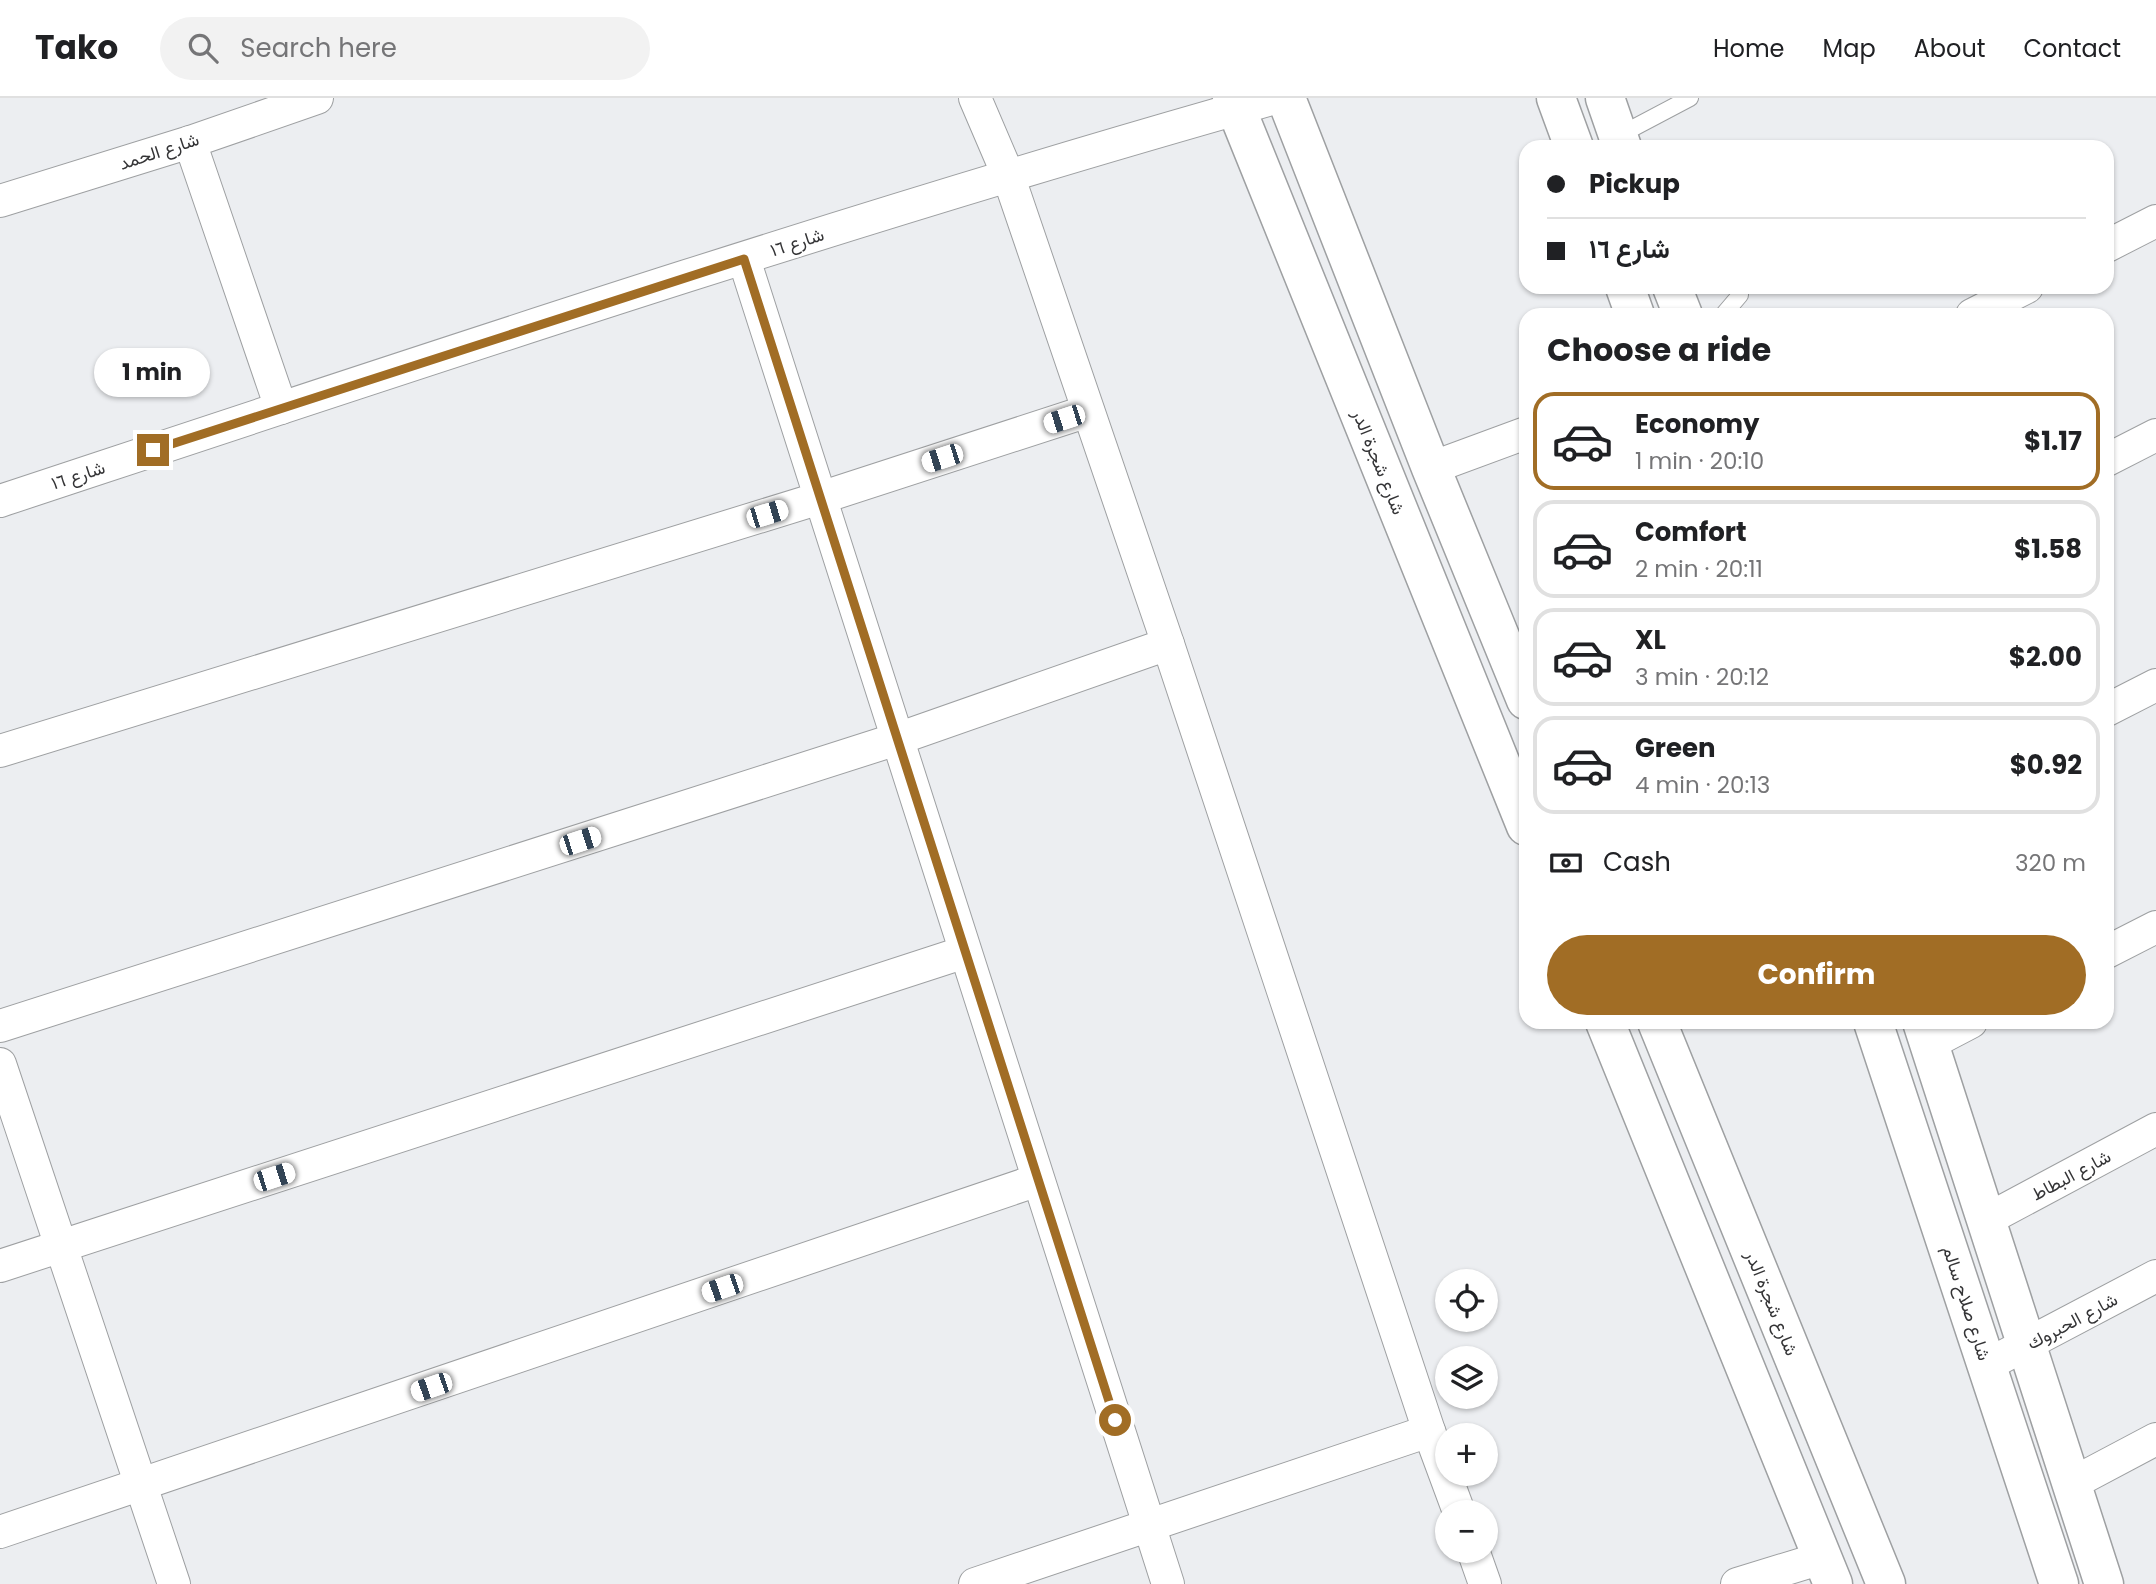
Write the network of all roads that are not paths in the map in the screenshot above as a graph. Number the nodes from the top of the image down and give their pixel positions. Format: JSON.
{"nodes":[{"id":1,"x":317,"y":98,"type":"edge"},
{"id":2,"x":975,"y":98,"type":"edge"},
{"id":3,"x":1275,"y":98,"type":"edge"},
{"id":4,"x":1286,"y":98,"type":"edge"},
{"id":5,"x":1556,"y":98,"type":"edge"},
{"id":6,"x":1605,"y":98,"type":"edge"},
{"id":7,"x":1690,"y":98,"type":"edge"},
{"id":8,"x":1234,"y":103,"type":"edge"},
{"id":9,"x":1571,"y":140,"type":"edge"},
{"id":10,"x":1610,"y":140,"type":"edge"},
{"id":11,"x":1615,"y":140,"type":"edge"},
{"id":12,"x":190,"y":142,"type":"junction"},
{"id":13,"x":1008,"y":175,"type":"junction"},
{"id":14,"x":0,"y":201,"type":"edge"},
{"id":15,"x":2156,"y":221,"type":"edge"},
{"id":16,"x":2114,"y":242,"type":"edge"},
{"id":17,"x":744,"y":259,"type":"junction"},
{"id":18,"x":1740,"y":294,"type":"edge"},
{"id":19,"x":2013,"y":294,"type":"edge"},
{"id":20,"x":1729,"y":308,"type":"edge"},
{"id":21,"x":1986,"y":308,"type":"edge"},
{"id":22,"x":281,"y":408,"type":"junction"},
{"id":23,"x":1088,"y":411,"type":"junction"},
{"id":24,"x":2156,"y":435,"type":"edge"},
{"id":25,"x":1519,"y":436,"type":"edge"},
{"id":26,"x":2114,"y":456,"type":"edge"},
{"id":27,"x":1431,"y":468,"type":"junction"},
{"id":28,"x":820,"y":498,"type":"junction"},
{"id":29,"x":0,"y":501,"type":"edge"},
{"id":30,"x":1168,"y":644,"type":"junction"},
{"id":31,"x":1519,"y":683,"type":"edge"},
{"id":32,"x":2156,"y":685,"type":"edge"},
{"id":33,"x":2114,"y":706,"type":"edge"},
{"id":34,"x":897,"y":740,"type":"junction"},
{"id":35,"x":0,"y":751,"type":"edge"},
{"id":36,"x":1519,"y":809,"type":"edge"},
{"id":37,"x":2156,"y":927,"type":"edge"},
{"id":38,"x":2114,"y":948,"type":"edge"},
{"id":39,"x":965,"y":952,"type":"junction"},
{"id":40,"x":0,"y":1026,"type":"edge"},
{"id":41,"x":1608,"y":1029,"type":"edge"},
{"id":42,"x":1660,"y":1029,"type":"edge"},
{"id":43,"x":1875,"y":1029,"type":"edge"},
{"id":44,"x":1925,"y":1033,"type":"edge"},
{"id":45,"x":0,"y":1063,"type":"edge"},
{"id":46,"x":2156,"y":1129,"type":"edge"},
{"id":47,"x":1038,"y":1180,"type":"junction"},
{"id":48,"x":1986,"y":1220,"type":"junction"},
{"id":49,"x":61,"y":1247,"type":"junction"},
{"id":50,"x":0,"y":1266,"type":"edge"},
{"id":51,"x":2156,"y":1276,"type":"edge"},
{"id":52,"x":2026,"y":1345,"type":"junction"},
{"id":53,"x":1987,"y":1364,"type":"junction"},
{"id":54,"x":1429,"y":1431,"type":"junction"},
{"id":55,"x":2156,"y":1439,"type":"edge"},
{"id":56,"x":2071,"y":1484,"type":"junction"},
{"id":57,"x":141,"y":1485,"type":"junction"},
{"id":58,"x":1455,"y":1500,"type":"edge"},
{"id":59,"x":1149,"y":1526,"type":"junction"},
{"id":60,"x":0,"y":1532,"type":"edge"},
{"id":61,"x":1478,"y":1563,"type":"edge"},
{"id":62,"x":1828,"y":1571,"type":"edge"},
{"id":63,"x":174,"y":1584,"type":"edge"},
{"id":64,"x":975,"y":1584,"type":"edge"},
{"id":65,"x":1168,"y":1584,"type":"edge"},
{"id":66,"x":1485,"y":1584,"type":"edge"},
{"id":67,"x":1737,"y":1584,"type":"edge"},
{"id":68,"x":1886,"y":1584,"type":"edge"},
{"id":69,"x":2059,"y":1584,"type":"edge"},
{"id":70,"x":2105,"y":1584,"type":"edge"}],
"edges":[{"from":1,"to":12,"type":"street","name":"شارع الحمد"},
{"from":2,"to":13,"type":"street"},
{"from":3,"to":8,"type":"street","name":"شارع ١٦"},
{"from":4,"to":27,"type":"street"},
{"from":5,"to":9,"type":"street"},
{"from":6,"to":10,"type":"street"},
{"from":7,"to":11,"type":"lane"},
{"from":8,"to":13,"type":"street","name":"شارع ١٦"},
{"from":8,"to":36,"type":"street","name":"شارع شجرة الدر"},
{"from":12,"to":14,"type":"street","name":"شارع الحمد"},
{"from":12,"to":22,"type":"street"},
{"from":13,"to":17,"type":"street","name":"شارع ١٦"},
{"from":13,"to":23,"type":"street"},
{"from":15,"to":16,"type":"street"},
{"from":17,"to":22,"type":"street","name":"شارع ١٦"},
{"from":17,"to":28,"type":"street"},
{"from":18,"to":20,"type":"lane"},
{"from":19,"to":21,"type":"street"},
{"from":22,"to":29,"type":"street","name":"شارع ١٦"},
{"from":23,"to":28,"type":"street"},
{"from":23,"to":30,"type":"street"},
{"from":24,"to":26,"type":"street"},
{"from":25,"to":27,"type":"street"},
{"from":27,"to":31,"type":"street"},
{"from":28,"to":34,"type":"street"},
{"from":28,"to":35,"type":"street"},
{"from":30,"to":34,"type":"street"},
{"from":30,"to":54,"type":"street"},
{"from":32,"to":33,"type":"street"},
{"from":34,"to":39,"type":"street"},
{"from":34,"to":40,"type":"street"},
{"from":37,"to":38,"type":"street"},
{"from":39,"to":47,"type":"street"},
{"from":39,"to":49,"type":"street"},
{"from":41,"to":62,"type":"street"},
{"from":42,"to":68,"type":"street","name":"شارع شجرة الدر"},
{"from":43,"to":53,"type":"street","name":"شارع صلاح سالم"},
{"from":44,"to":48,"type":"street"},
{"from":45,"to":49,"type":"street"},
{"from":46,"to":48,"type":"street","name":"شارع البطاط"},
{"from":47,"to":57,"type":"street"},
{"from":47,"to":59,"type":"street"},
{"from":48,"to":52,"type":"street"},
{"from":49,"to":50,"type":"street"},
{"from":49,"to":57,"type":"street"},
{"from":51,"to":52,"type":"street","name":"شارع الحبروك"},
{"from":52,"to":53,"type":"street","name":"شارع الحبروك"},
{"from":52,"to":56,"type":"street"},
{"from":53,"to":69,"type":"street","name":"شارع صلاح سالم"},
{"from":54,"to":58,"type":"street"},
{"from":54,"to":59,"type":"street"},
{"from":55,"to":56,"type":"street"},
{"from":56,"to":70,"type":"street"},
{"from":57,"to":60,"type":"street"},
{"from":57,"to":63,"type":"street"},
{"from":59,"to":64,"type":"street"},
{"from":59,"to":65,"type":"street"},
{"from":61,"to":66,"type":"street"},
{"from":62,"to":67,"type":"street"}]}
